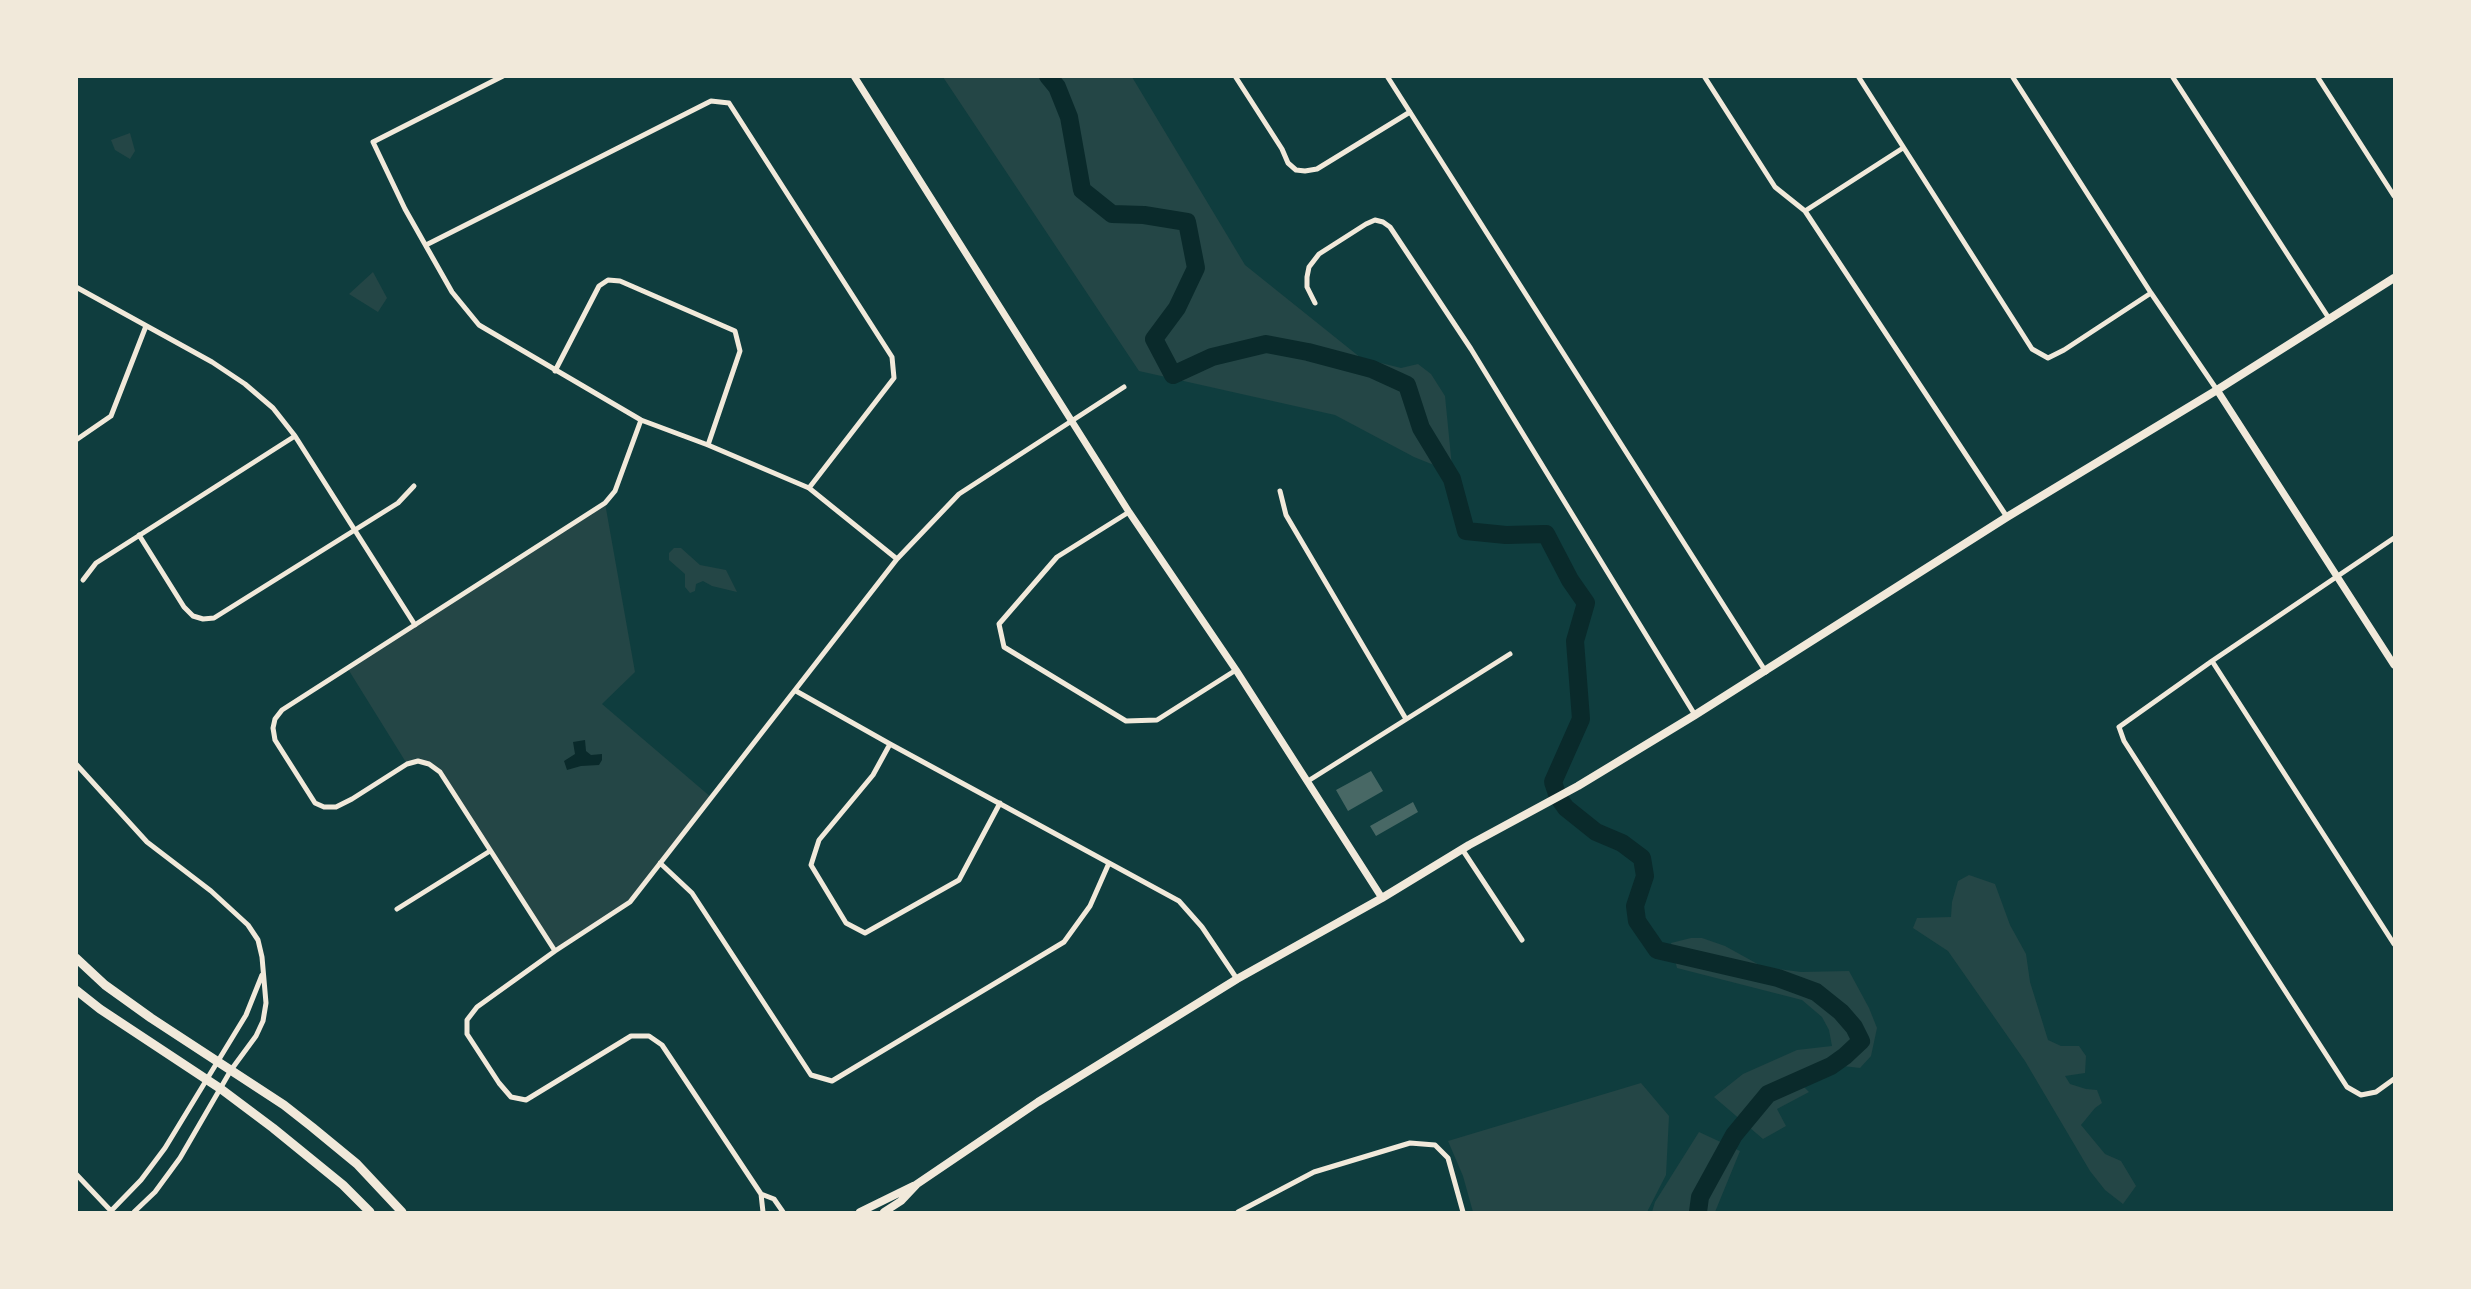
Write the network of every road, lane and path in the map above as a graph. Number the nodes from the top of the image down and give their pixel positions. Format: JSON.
{"nodes":[{"id":1,"x":503,"y":76,"type":"edge"},
{"id":2,"x":854,"y":76,"type":"edge"},
{"id":3,"x":1235,"y":76,"type":"edge"},
{"id":4,"x":1387,"y":76,"type":"edge"},
{"id":5,"x":1704,"y":76,"type":"edge"},
{"id":6,"x":1858,"y":76,"type":"edge"},
{"id":7,"x":2012,"y":76,"type":"edge"},
{"id":8,"x":2172,"y":76,"type":"edge"},
{"id":9,"x":2317,"y":76,"type":"edge"},
{"id":10,"x":1410,"y":112,"type":"junction"},
{"id":11,"x":1903,"y":148,"type":"junction"},
{"id":12,"x":2394,"y":196,"type":"edge"},
{"id":13,"x":1805,"y":211,"type":"junction"},
{"id":14,"x":426,"y":245,"type":"junction"},
{"id":15,"x":2394,"y":278,"type":"edge"},
{"id":16,"x":76,"y":287,"type":"edge"},
{"id":17,"x":2151,"y":293,"type":"junction"},
{"id":18,"x":1315,"y":303,"type":"dead end"},
{"id":19,"x":2330,"y":320,"type":"junction"},
{"id":20,"x":146,"y":326,"type":"junction"},
{"id":21,"x":555,"y":371,"type":"junction"},
{"id":22,"x":1124,"y":387,"type":"dead end"},
{"id":23,"x":2217,"y":390,"type":"junction"},
{"id":24,"x":641,"y":420,"type":"junction"},
{"id":25,"x":1074,"y":420,"type":"junction"},
{"id":26,"x":295,"y":436,"type":"junction"},
{"id":27,"x":76,"y":440,"type":"edge"},
{"id":28,"x":708,"y":445,"type":"junction"},
{"id":29,"x":414,"y":486,"type":"dead end"},
{"id":30,"x":809,"y":488,"type":"junction"},
{"id":31,"x":1280,"y":491,"type":"dead end"},
{"id":32,"x":1129,"y":512,"type":"junction"},
{"id":33,"x":2007,"y":517,"type":"junction"},
{"id":34,"x":355,"y":528,"type":"junction"},
{"id":35,"x":139,"y":535,"type":"junction"},
{"id":36,"x":2394,"y":538,"type":"edge"},
{"id":37,"x":897,"y":559,"type":"junction"},
{"id":38,"x":2338,"y":578,"type":"junction"},
{"id":39,"x":83,"y":580,"type":"dead end"},
{"id":40,"x":415,"y":625,"type":"junction"},
{"id":41,"x":1510,"y":654,"type":"dead end"},
{"id":42,"x":2212,"y":661,"type":"junction"},
{"id":43,"x":2394,"y":665,"type":"edge"},
{"id":44,"x":1236,"y":670,"type":"junction"},
{"id":45,"x":1766,"y":672,"type":"junction"},
{"id":46,"x":796,"y":691,"type":"junction"},
{"id":47,"x":1695,"y":715,"type":"junction"},
{"id":48,"x":1406,"y":719,"type":"junction"},
{"id":49,"x":890,"y":744,"type":"junction"},
{"id":50,"x":76,"y":764,"type":"edge"},
{"id":51,"x":1308,"y":781,"type":"junction"},
{"id":52,"x":1000,"y":803,"type":"junction"},
{"id":53,"x":1462,"y":849,"type":"junction"},
{"id":54,"x":490,"y":851,"type":"junction"},
{"id":55,"x":660,"y":863,"type":"junction"},
{"id":56,"x":1109,"y":863,"type":"junction"},
{"id":57,"x":1382,"y":897,"type":"junction"},
{"id":58,"x":398,"y":909,"type":"dead end"},
{"id":59,"x":1522,"y":940,"type":"dead end"},
{"id":60,"x":2394,"y":944,"type":"edge"},
{"id":61,"x":555,"y":951,"type":"junction"},
{"id":62,"x":76,"y":958,"type":"edge"},
{"id":63,"x":263,"y":974,"type":"junction"},
{"id":64,"x":1237,"y":979,"type":"junction"},
{"id":65,"x":76,"y":990,"type":"edge"},
{"id":66,"x":217,"y":1062,"type":"junction"},
{"id":67,"x":231,"y":1070,"type":"junction"},
{"id":68,"x":2394,"y":1079,"type":"edge"},
{"id":69,"x":207,"y":1080,"type":"junction"},
{"id":70,"x":221,"y":1089,"type":"junction"},
{"id":71,"x":76,"y":1174,"type":"edge"},
{"id":72,"x":917,"y":1184,"type":"junction"},
{"id":73,"x":761,"y":1194,"type":"junction"},
{"id":74,"x":111,"y":1212,"type":"edge"},
{"id":75,"x":134,"y":1212,"type":"edge"},
{"id":76,"x":370,"y":1212,"type":"edge"},
{"id":77,"x":402,"y":1212,"type":"edge"},
{"id":78,"x":763,"y":1212,"type":"edge"},
{"id":79,"x":783,"y":1212,"type":"edge"},
{"id":80,"x":860,"y":1212,"type":"edge"},
{"id":81,"x":884,"y":1212,"type":"edge"},
{"id":82,"x":1238,"y":1212,"type":"edge"},
{"id":83,"x":1463,"y":1212,"type":"edge"}],
"edges":[{"from":1,"to":14,"type":"street"},
{"from":2,"to":25,"type":"street"},
{"from":3,"to":10,"type":"street"},
{"from":4,"to":10,"type":"street"},
{"from":5,"to":13,"type":"street"},
{"from":6,"to":11,"type":"street"},
{"from":7,"to":17,"type":"street"},
{"from":8,"to":19,"type":"street"},
{"from":9,"to":12,"type":"street"},
{"from":10,"to":45,"type":"street"},
{"from":11,"to":13,"type":"street"},
{"from":11,"to":17,"type":"street"},
{"from":13,"to":33,"type":"street"},
{"from":14,"to":21,"type":"street"},
{"from":14,"to":30,"type":"street"},
{"from":15,"to":19,"type":"main road"},
{"from":16,"to":20,"type":"street"},
{"from":17,"to":23,"type":"street"},
{"from":18,"to":47,"type":"street"},
{"from":19,"to":23,"type":"main road"},
{"from":20,"to":26,"type":"street"},
{"from":20,"to":27,"type":"street"},
{"from":21,"to":24,"type":"street"},
{"from":21,"to":28,"type":"street"},
{"from":22,"to":25,"type":"street"},
{"from":23,"to":33,"type":"main road"},
{"from":23,"to":38,"type":"street"},
{"from":24,"to":28,"type":"street"},
{"from":24,"to":40,"type":"street"},
{"from":25,"to":32,"type":"street"},
{"from":25,"to":37,"type":"street"},
{"from":26,"to":34,"type":"street"},
{"from":26,"to":35,"type":"street"},
{"from":28,"to":30,"type":"street"},
{"from":29,"to":34,"type":"street"},
{"from":30,"to":37,"type":"street"},
{"from":31,"to":48,"type":"street"},
{"from":32,"to":44,"type":"street"},
{"from":32,"to":44,"type":"street"},
{"from":33,"to":45,"type":"main road"},
{"from":34,"to":35,"type":"street"},
{"from":34,"to":40,"type":"street"},
{"from":35,"to":39,"type":"street"},
{"from":36,"to":38,"type":"street"},
{"from":37,"to":46,"type":"street"},
{"from":38,"to":42,"type":"street"},
{"from":38,"to":43,"type":"street"},
{"from":40,"to":54,"type":"street"},
{"from":41,"to":48,"type":"street"},
{"from":42,"to":60,"type":"street"},
{"from":42,"to":68,"type":"street"},
{"from":44,"to":51,"type":"street"},
{"from":45,"to":47,"type":"main road"},
{"from":46,"to":49,"type":"street"},
{"from":46,"to":55,"type":"street"},
{"from":47,"to":53,"type":"main road"},
{"from":48,"to":51,"type":"street"},
{"from":49,"to":52,"type":"street"},
{"from":49,"to":52,"type":"street"},
{"from":50,"to":63,"type":"street"},
{"from":51,"to":57,"type":"street"},
{"from":52,"to":56,"type":"street"},
{"from":53,"to":57,"type":"main road"},
{"from":53,"to":59,"type":"street"},
{"from":54,"to":58,"type":"street"},
{"from":54,"to":61,"type":"street"},
{"from":55,"to":56,"type":"street"},
{"from":55,"to":61,"type":"street"},
{"from":56,"to":64,"type":"street"},
{"from":57,"to":64,"type":"main road"},
{"from":61,"to":73,"type":"street"},
{"from":62,"to":66,"type":"highway"},
{"from":63,"to":66,"type":"street"},
{"from":63,"to":67,"type":"street"},
{"from":64,"to":72,"type":"main road"},
{"from":65,"to":69,"type":"highway"},
{"from":66,"to":67,"type":"highway"},
{"from":66,"to":69,"type":"street"},
{"from":67,"to":70,"type":"street"},
{"from":67,"to":77,"type":"highway"},
{"from":69,"to":70,"type":"highway"},
{"from":69,"to":74,"type":"street"},
{"from":70,"to":75,"type":"street"},
{"from":70,"to":76,"type":"highway"},
{"from":71,"to":74,"type":"street"},
{"from":72,"to":80,"type":"main road"},
{"from":72,"to":81,"type":"main road"},
{"from":73,"to":78,"type":"street"},
{"from":73,"to":79,"type":"street"},
{"from":82,"to":83,"type":"street"}]}
